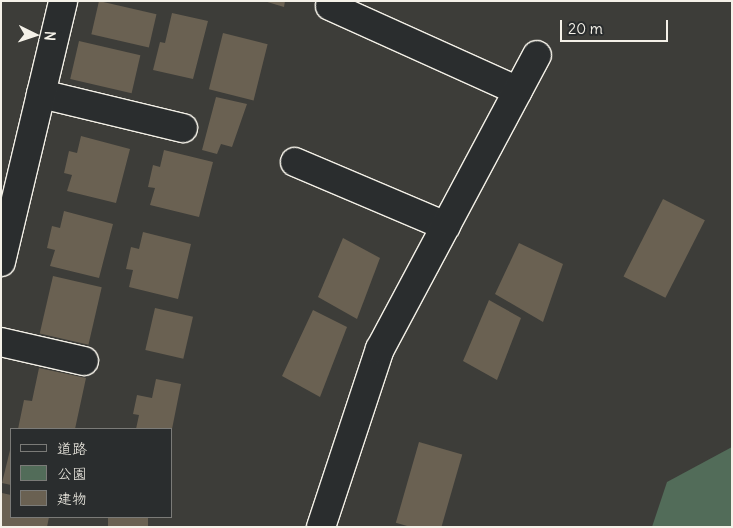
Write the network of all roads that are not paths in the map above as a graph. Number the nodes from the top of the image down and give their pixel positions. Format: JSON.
{"nodes":[{"id":1,"x":63,"y":1,"type":"edge"},
{"id":2,"x":330,"y":6,"type":"dead end"},
{"id":3,"x":537,"y":55,"type":"dead end"},
{"id":4,"x":518,"y":91,"type":"junction"},
{"id":5,"x":41,"y":94,"type":"junction"},
{"id":6,"x":183,"y":128,"type":"dead end"},
{"id":7,"x":295,"y":162,"type":"dead end"},
{"id":8,"x":5,"y":226,"type":"edge"},
{"id":9,"x":446,"y":226,"type":"junction"},
{"id":10,"x":1,"y":262,"type":"edge"},
{"id":11,"x":1,"y":342,"type":"edge"},
{"id":12,"x":84,"y":361,"type":"dead end"},
{"id":13,"x":321,"y":527,"type":"edge"}],
"edges":[{"from":1,"to":5,"type":"street"},
{"from":2,"to":4,"type":"street"},
{"from":3,"to":4,"type":"street"},
{"from":4,"to":9,"type":"street"},
{"from":5,"to":6,"type":"street"},
{"from":5,"to":8,"type":"street"},
{"from":7,"to":9,"type":"street"},
{"from":8,"to":10,"type":"street"},
{"from":9,"to":13,"type":"street"},
{"from":11,"to":12,"type":"street"}]}
